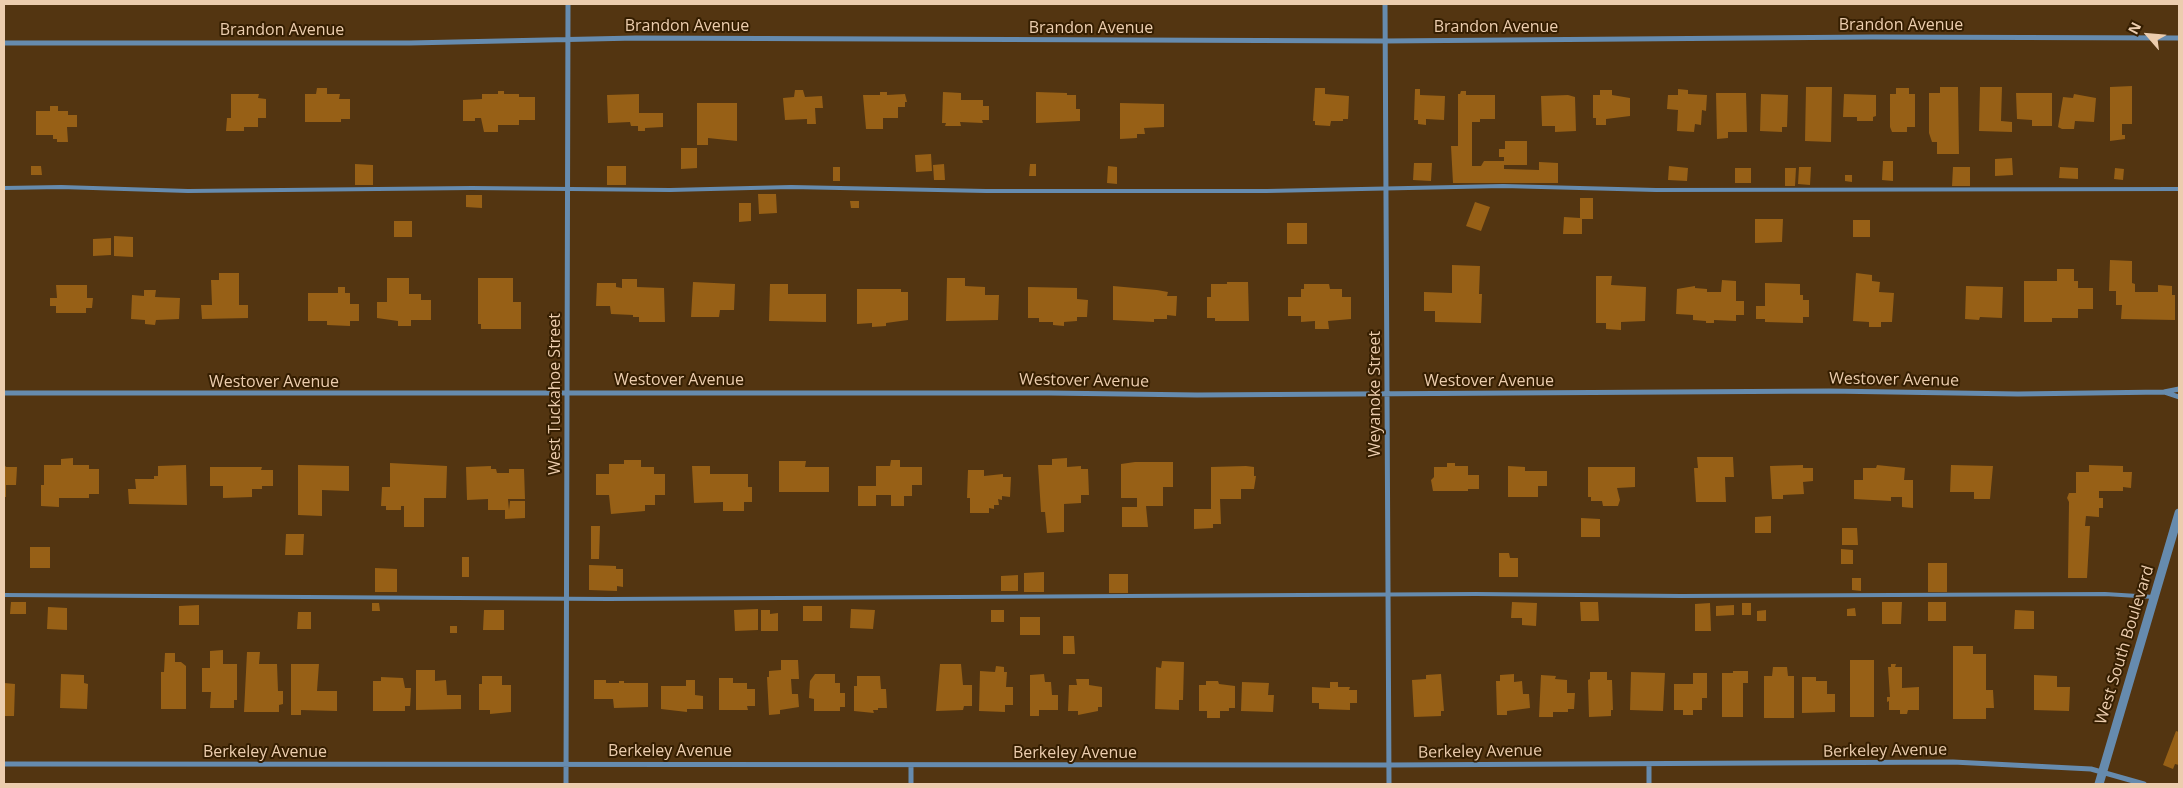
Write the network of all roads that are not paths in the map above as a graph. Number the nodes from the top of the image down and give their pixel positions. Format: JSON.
{"nodes":[{"id":1,"x":568,"y":4,"type":"edge"},
{"id":2,"x":1385,"y":4,"type":"edge"},
{"id":3,"x":2179,"y":38,"type":"edge"},
{"id":4,"x":568,"y":39,"type":"junction"},
{"id":5,"x":1385,"y":41,"type":"junction"},
{"id":6,"x":4,"y":43,"type":"edge"},
{"id":7,"x":4,"y":188,"type":"edge"},
{"id":8,"x":568,"y":189,"type":"junction"},
{"id":9,"x":1386,"y":189,"type":"junction"},
{"id":10,"x":2179,"y":189,"type":"edge"},
{"id":11,"x":2179,"y":388,"type":"edge"},
{"id":12,"x":2164,"y":392,"type":"junction"},
{"id":13,"x":4,"y":393,"type":"edge"},
{"id":14,"x":567,"y":393,"type":"junction"},
{"id":15,"x":1387,"y":394,"type":"junction"},
{"id":16,"x":2179,"y":397,"type":"edge"},
{"id":17,"x":2179,"y":513,"type":"edge"},
{"id":18,"x":1388,"y":594,"type":"junction"},
{"id":19,"x":4,"y":595,"type":"edge"},
{"id":20,"x":2155,"y":597,"type":"junction"},
{"id":21,"x":568,"y":598,"type":"junction"},
{"id":22,"x":567,"y":763,"type":"junction"},
{"id":23,"x":4,"y":764,"type":"edge"},
{"id":24,"x":1649,"y":764,"type":"junction"},
{"id":25,"x":911,"y":765,"type":"junction"},
{"id":26,"x":1388,"y":765,"type":"junction"},
{"id":27,"x":2102,"y":772,"type":"junction"},
{"id":28,"x":566,"y":784,"type":"edge"},
{"id":29,"x":911,"y":784,"type":"edge"},
{"id":30,"x":1389,"y":784,"type":"edge"},
{"id":31,"x":1649,"y":784,"type":"edge"},
{"id":32,"x":2099,"y":784,"type":"edge"},
{"id":33,"x":2144,"y":784,"type":"edge"}],
"edges":[{"from":1,"to":4,"type":"street","name":"West Tuckahoe Street"},
{"from":2,"to":5,"type":"street","name":"Weyanoke Street"},
{"from":3,"to":5,"type":"street","name":"Brandon Avenue"},
{"from":4,"to":5,"type":"street","name":"Brandon Avenue"},
{"from":4,"to":6,"type":"street","name":"Brandon Avenue"},
{"from":4,"to":8,"type":"street","name":"West Tuckahoe Street"},
{"from":5,"to":9,"type":"street","name":"Weyanoke Street"},
{"from":7,"to":8,"type":"lane"},
{"from":8,"to":9,"type":"lane"},
{"from":8,"to":14,"type":"street","name":"West Tuckahoe Street"},
{"from":9,"to":10,"type":"lane"},
{"from":9,"to":15,"type":"street","name":"Weyanoke Street"},
{"from":11,"to":12,"type":"street","name":"Westover Avenue"},
{"from":12,"to":15,"type":"street","name":"Westover Avenue"},
{"from":12,"to":16,"type":"street","name":"Westover Avenue"},
{"from":13,"to":14,"type":"street","name":"Westover Avenue"},
{"from":14,"to":15,"type":"street","name":"Westover Avenue"},
{"from":14,"to":21,"type":"street","name":"West Tuckahoe Street"},
{"from":15,"to":18,"type":"street","name":"Weyanoke Street"},
{"from":17,"to":20,"type":"street","name":"West South Boulevard"},
{"from":18,"to":20,"type":"lane"},
{"from":18,"to":21,"type":"lane"},
{"from":18,"to":26,"type":"street","name":"Weyanoke Street"},
{"from":19,"to":21,"type":"lane"},
{"from":20,"to":27,"type":"street","name":"West South Boulevard"},
{"from":21,"to":22,"type":"street","name":"West Tuckahoe Street"},
{"from":22,"to":23,"type":"street","name":"Berkeley Avenue"},
{"from":22,"to":25,"type":"street","name":"Berkeley Avenue"},
{"from":22,"to":28,"type":"street","name":"West Tuckahoe Street"},
{"from":24,"to":26,"type":"street","name":"Berkeley Avenue"},
{"from":24,"to":27,"type":"street","name":"Berkeley Avenue"},
{"from":24,"to":31,"type":"street"},
{"from":25,"to":26,"type":"street","name":"Berkeley Avenue"},
{"from":25,"to":29,"type":"street"},
{"from":26,"to":30,"type":"street","name":"Weyanoke Street"},
{"from":27,"to":32,"type":"street","name":"West South Boulevard"},
{"from":27,"to":33,"type":"street","name":"Berkeley Avenue"}]}
